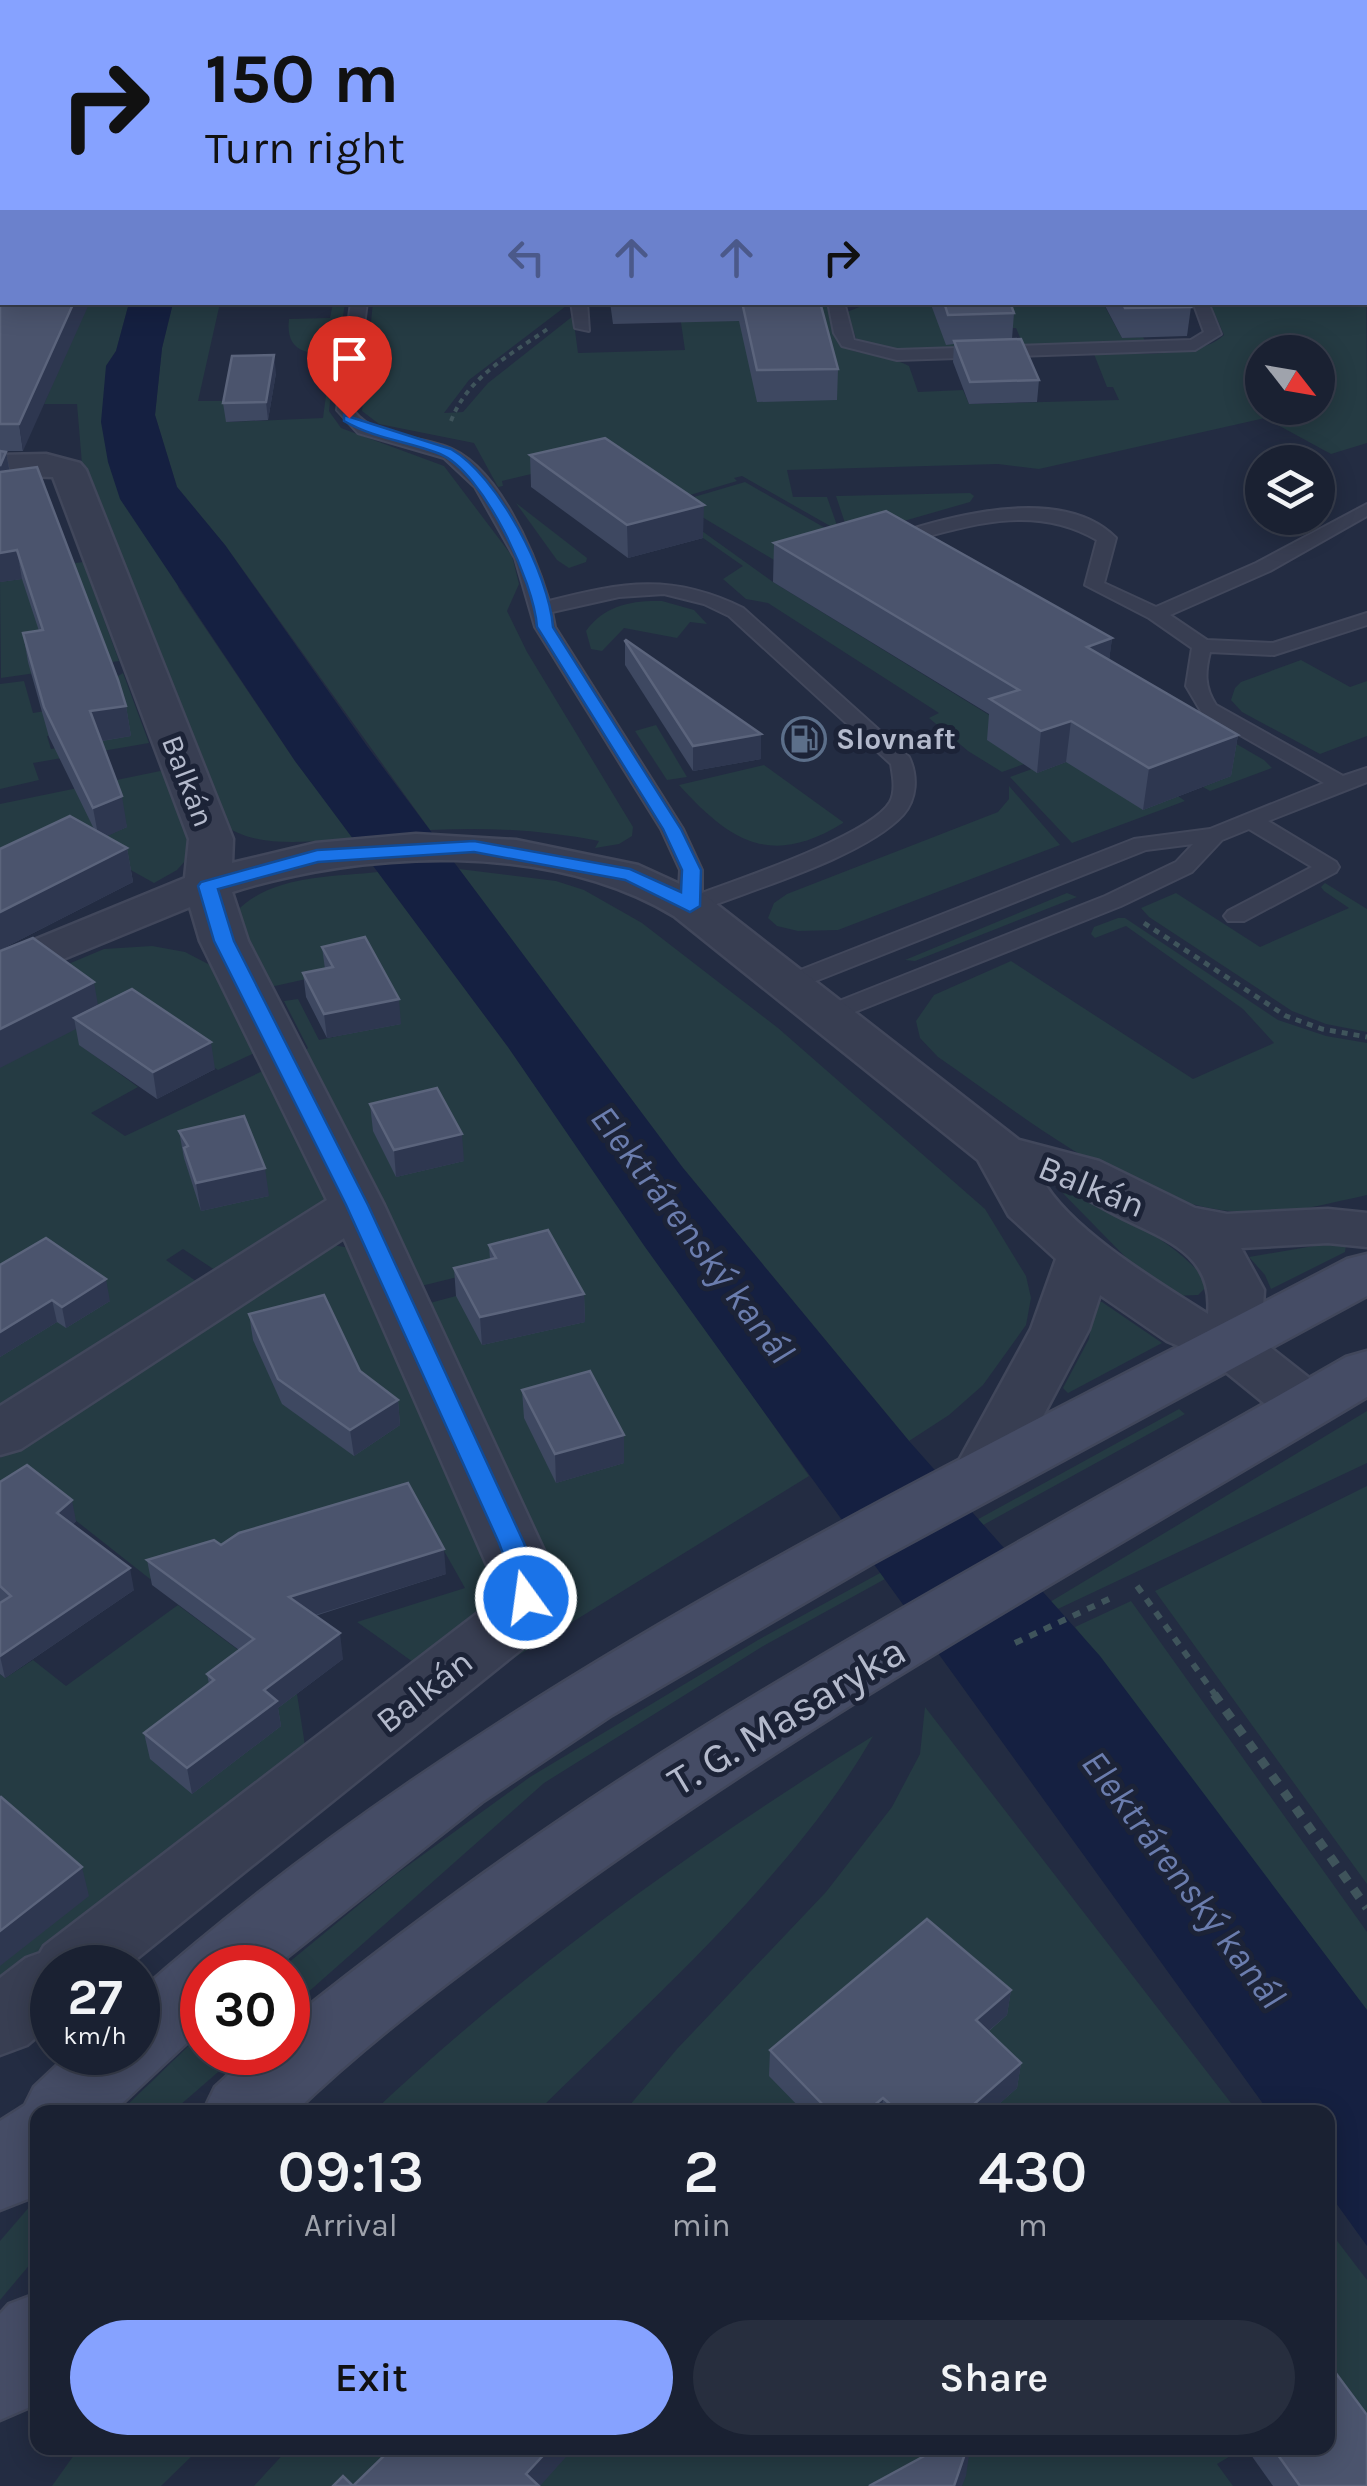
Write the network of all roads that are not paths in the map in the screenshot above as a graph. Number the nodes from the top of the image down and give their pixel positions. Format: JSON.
{"nodes":[{"id":1,"x":359,"y":305,"type":"edge"},
{"id":2,"x":579,"y":305,"type":"edge"},
{"id":3,"x":837,"y":305,"type":"edge"},
{"id":4,"x":1201,"y":305,"type":"edge"},
{"id":5,"x":583,"y":328,"type":"dead end"},
{"id":6,"x":0,"y":465,"type":"edge"},
{"id":7,"x":1367,"y":509,"type":"edge"},
{"id":8,"x":914,"y":534,"type":"edge"},
{"id":9,"x":544,"y":608,"type":"junction"},
{"id":10,"x":1156,"y":614,"type":"junction"},
{"id":11,"x":1367,"y":619,"type":"edge"},
{"id":12,"x":1202,"y":646,"type":"junction"},
{"id":13,"x":1367,"y":774,"type":"edge"},
{"id":14,"x":1340,"y":784,"type":"junction"},
{"id":15,"x":1250,"y":820,"type":"junction"},
{"id":16,"x":1214,"y":835,"type":"junction"},
{"id":17,"x":207,"y":886,"type":"junction"},
{"id":18,"x":690,"y":906,"type":"junction"},
{"id":19,"x":1236,"y":916,"type":"dead end"},
{"id":20,"x":0,"y":971,"type":"edge"},
{"id":21,"x":789,"y":983,"type":"junction"},
{"id":22,"x":828,"y":1014,"type":"junction"},
{"id":23,"x":1000,"y":1152,"type":"junction"},
{"id":24,"x":357,"y":1205,"type":"junction"},
{"id":25,"x":1184,"y":1223,"type":"junction"},
{"id":26,"x":1367,"y":1230,"type":"edge"},
{"id":27,"x":1086,"y":1254,"type":"junction"},
{"id":28,"x":1367,"y":1272,"type":"edge"},
{"id":29,"x":1231,"y":1346,"type":"junction"},
{"id":30,"x":1367,"y":1371,"type":"edge"},
{"id":31,"x":1306,"y":1406,"type":"junction"},
{"id":32,"x":0,"y":1434,"type":"edge"},
{"id":33,"x":980,"y":1477,"type":"junction"},
{"id":34,"x":99,"y":1945,"type":"edge"},
{"id":35,"x":247,"y":1945,"type":"edge"},
{"id":36,"x":30,"y":1998,"type":"edge"},
{"id":37,"x":180,"y":2002,"type":"edge"},
{"id":38,"x":160,"y":2020,"type":"edge"},
{"id":39,"x":0,"y":2022,"type":"edge"},
{"id":40,"x":100,"y":2075,"type":"edge"},
{"id":41,"x":68,"y":2105,"type":"edge"},
{"id":42,"x":249,"y":2105,"type":"edge"},
{"id":43,"x":30,"y":2144,"type":"edge"},
{"id":44,"x":0,"y":2173,"type":"edge"},
{"id":45,"x":30,"y":2342,"type":"edge"},
{"id":46,"x":0,"y":2378,"type":"edge"}],
"edges":[{"from":1,"to":9,"type":"lane"},
{"from":2,"to":5,"type":"lane"},
{"from":3,"to":4,"type":"lane"},
{"from":6,"to":17,"type":"street","name":"Balkán"},
{"from":7,"to":10,"type":"lane"},
{"from":8,"to":10,"type":"lane"},
{"from":9,"to":18,"type":"lane"},
{"from":9,"to":18,"type":"lane"},
{"from":10,"to":12,"type":"lane"},
{"from":11,"to":12,"type":"lane"},
{"from":12,"to":14,"type":"lane"},
{"from":13,"to":14,"type":"lane"},
{"from":14,"to":15,"type":"lane"},
{"from":15,"to":16,"type":"lane"},
{"from":15,"to":19,"type":"lane"},
{"from":16,"to":21,"type":"lane"},
{"from":16,"to":22,"type":"lane"},
{"from":17,"to":18,"type":"street","name":"Balkán"},
{"from":17,"to":20,"type":"street","name":"Balkán"},
{"from":17,"to":24,"type":"street","name":"Balkán"},
{"from":18,"to":21,"type":"street","name":"Balkán"},
{"from":21,"to":22,"type":"street","name":"Balkán"},
{"from":22,"to":23,"type":"street","name":"Balkán"},
{"from":23,"to":25,"type":"street","name":"Balkán"},
{"from":23,"to":27,"type":"street","name":"Balkán"},
{"from":24,"to":32,"type":"street"},
{"from":24,"to":34,"type":"street","name":"Balkán"},
{"from":25,"to":26,"type":"street","name":"Balkán"},
{"from":25,"to":29,"type":"street","name":"Balkán"},
{"from":27,"to":29,"type":"street","name":"Balkán"},
{"from":27,"to":33,"type":"street","name":"Balkán"},
{"from":28,"to":29,"type":"street"},
{"from":29,"to":31,"type":"street","name":"Balkán"},
{"from":29,"to":33,"type":"street"},
{"from":30,"to":31,"type":"street","name":"T. G. Masaryka"},
{"from":31,"to":42,"type":"street","name":"T. G. Masaryka"},
{"from":33,"to":35,"type":"street"},
{"from":36,"to":39,"type":"street"},
{"from":37,"to":38,"type":"street"},
{"from":40,"to":41,"type":"street"},
{"from":43,"to":44,"type":"street"},
{"from":45,"to":46,"type":"street"}]}
